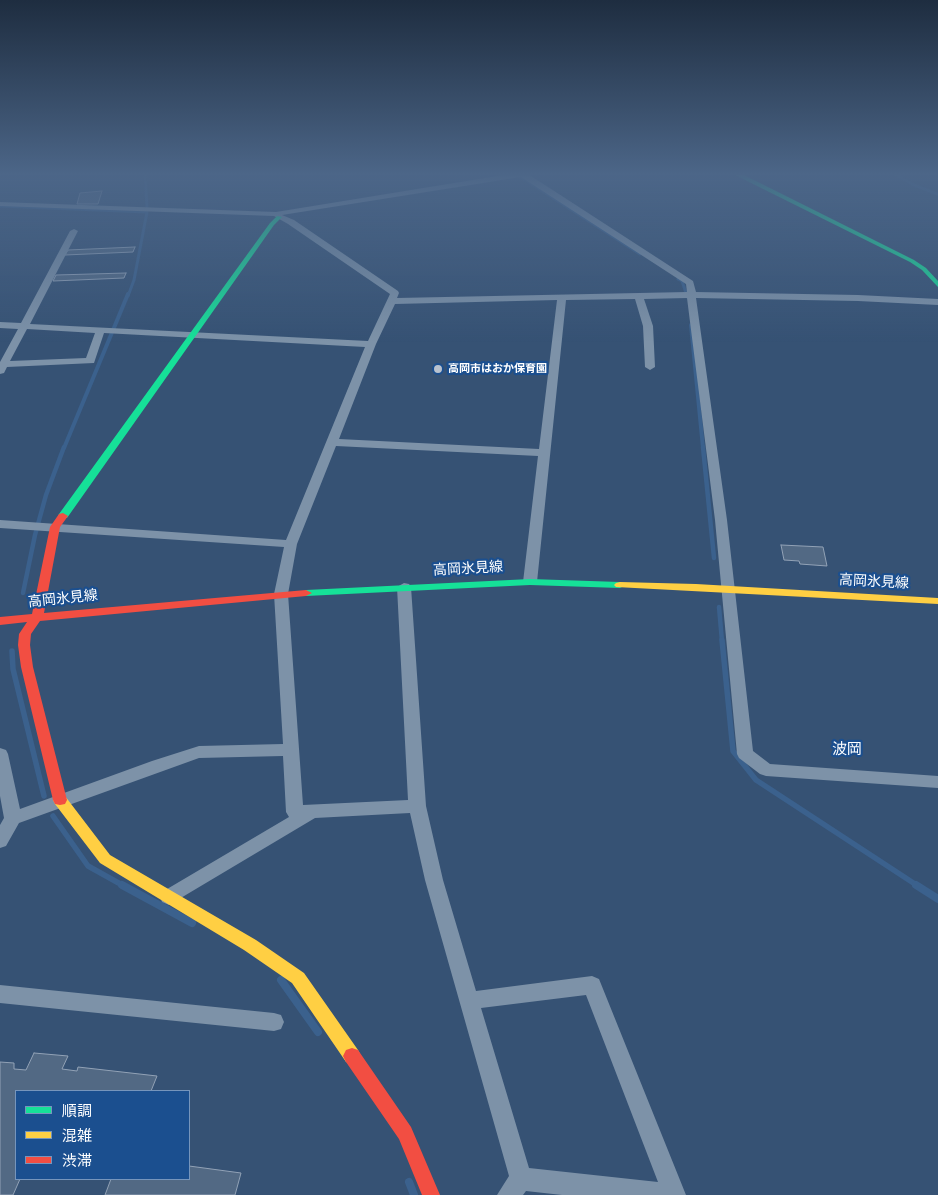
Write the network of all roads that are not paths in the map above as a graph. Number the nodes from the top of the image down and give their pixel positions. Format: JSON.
{"nodes":[{"id":1,"x":268,"y":230,"type":"edge"},
{"id":2,"x":302,"y":230,"type":"edge"},
{"id":3,"x":607,"y":230,"type":"edge"},
{"id":4,"x":849,"y":230,"type":"edge"},
{"id":5,"x":74,"y":231,"type":"dead end"},
{"id":6,"x":938,"y":285,"type":"edge"},
{"id":7,"x":692,"y":295,"type":"junction"},
{"id":8,"x":639,"y":297,"type":"junction"},
{"id":9,"x":562,"y":298,"type":"junction"},
{"id":10,"x":390,"y":301,"type":"junction"},
{"id":11,"x":938,"y":302,"type":"edge"},
{"id":12,"x":0,"y":325,"type":"edge"},
{"id":13,"x":24,"y":326,"type":"junction"},
{"id":14,"x":102,"y":331,"type":"junction"},
{"id":15,"x":194,"y":335,"type":"junction"},
{"id":16,"x":371,"y":344,"type":"junction"},
{"id":17,"x":2,"y":367,"type":"edge"},
{"id":18,"x":650,"y":367,"type":"dead end"},
{"id":19,"x":332,"y":442,"type":"junction"},
{"id":20,"x":545,"y":453,"type":"junction"},
{"id":21,"x":0,"y":524,"type":"edge"},
{"id":22,"x":50,"y":527,"type":"junction"},
{"id":23,"x":291,"y":544,"type":"junction"},
{"id":24,"x":530,"y":582,"type":"junction"},
{"id":25,"x":404,"y":587,"type":"junction"},
{"id":26,"x":727,"y":588,"type":"junction"},
{"id":27,"x":281,"y":594,"type":"junction"},
{"id":28,"x":938,"y":601,"type":"edge"},
{"id":29,"x":38,"y":616,"type":"junction"},
{"id":30,"x":0,"y":620,"type":"edge"},
{"id":31,"x":291,"y":750,"type":"junction"},
{"id":32,"x":0,"y":754,"type":"edge"},
{"id":33,"x":938,"y":782,"type":"edge"},
{"id":34,"x":60,"y":800,"type":"junction"},
{"id":35,"x":417,"y":806,"type":"junction"},
{"id":36,"x":312,"y":812,"type":"junction"},
{"id":37,"x":13,"y":818,"type":"junction"},
{"id":38,"x":0,"y":841,"type":"edge"},
{"id":39,"x":169,"y":897,"type":"junction"},
{"id":40,"x":0,"y":994,"type":"edge"},
{"id":41,"x":469,"y":1001,"type":"junction"},
{"id":42,"x":274,"y":1022,"type":"dead end"},
{"id":43,"x":515,"y":1187,"type":"edge"},
{"id":44,"x":431,"y":1195,"type":"edge"},
{"id":45,"x":667,"y":1195,"type":"edge"},
{"id":46,"x":674,"y":1195,"type":"edge"}],
"edges":[{"from":1,"to":15,"type":"street"},
{"from":2,"to":10,"type":"street"},
{"from":3,"to":7,"type":"street"},
{"from":4,"to":6,"type":"street"},
{"from":5,"to":13,"type":"street"},
{"from":7,"to":8,"type":"street"},
{"from":7,"to":11,"type":"street"},
{"from":7,"to":26,"type":"street"},
{"from":8,"to":9,"type":"street"},
{"from":8,"to":18,"type":"street"},
{"from":9,"to":10,"type":"street"},
{"from":9,"to":20,"type":"street"},
{"from":10,"to":16,"type":"street"},
{"from":12,"to":13,"type":"street"},
{"from":13,"to":14,"type":"street"},
{"from":13,"to":17,"type":"street"},
{"from":14,"to":15,"type":"street"},
{"from":14,"to":17,"type":"street"},
{"from":15,"to":16,"type":"street"},
{"from":15,"to":22,"type":"street"},
{"from":16,"to":19,"type":"street"},
{"from":19,"to":20,"type":"street"},
{"from":19,"to":23,"type":"street"},
{"from":20,"to":24,"type":"street"},
{"from":21,"to":22,"type":"street"},
{"from":22,"to":23,"type":"street"},
{"from":22,"to":29,"type":"street"},
{"from":23,"to":27,"type":"street"},
{"from":24,"to":25,"type":"street","name":"高岡氷見線"},
{"from":24,"to":26,"type":"street","name":"高岡氷見線"},
{"from":25,"to":27,"type":"street","name":"高岡氷見線"},
{"from":25,"to":35,"type":"street"},
{"from":26,"to":28,"type":"street","name":"高岡氷見線"},
{"from":26,"to":33,"type":"street"},
{"from":27,"to":29,"type":"street","name":"高岡氷見線"},
{"from":27,"to":31,"type":"street"},
{"from":29,"to":30,"type":"street","name":"高岡氷見線"},
{"from":29,"to":34,"type":"street"},
{"from":31,"to":34,"type":"street"},
{"from":31,"to":36,"type":"street"},
{"from":32,"to":37,"type":"street"},
{"from":34,"to":37,"type":"street"},
{"from":34,"to":39,"type":"street"},
{"from":35,"to":36,"type":"street"},
{"from":35,"to":41,"type":"street"},
{"from":36,"to":39,"type":"street"},
{"from":37,"to":38,"type":"street"},
{"from":39,"to":44,"type":"street"},
{"from":40,"to":42,"type":"street"},
{"from":41,"to":43,"type":"street"},
{"from":41,"to":46,"type":"street"},
{"from":43,"to":45,"type":"street"}]}
